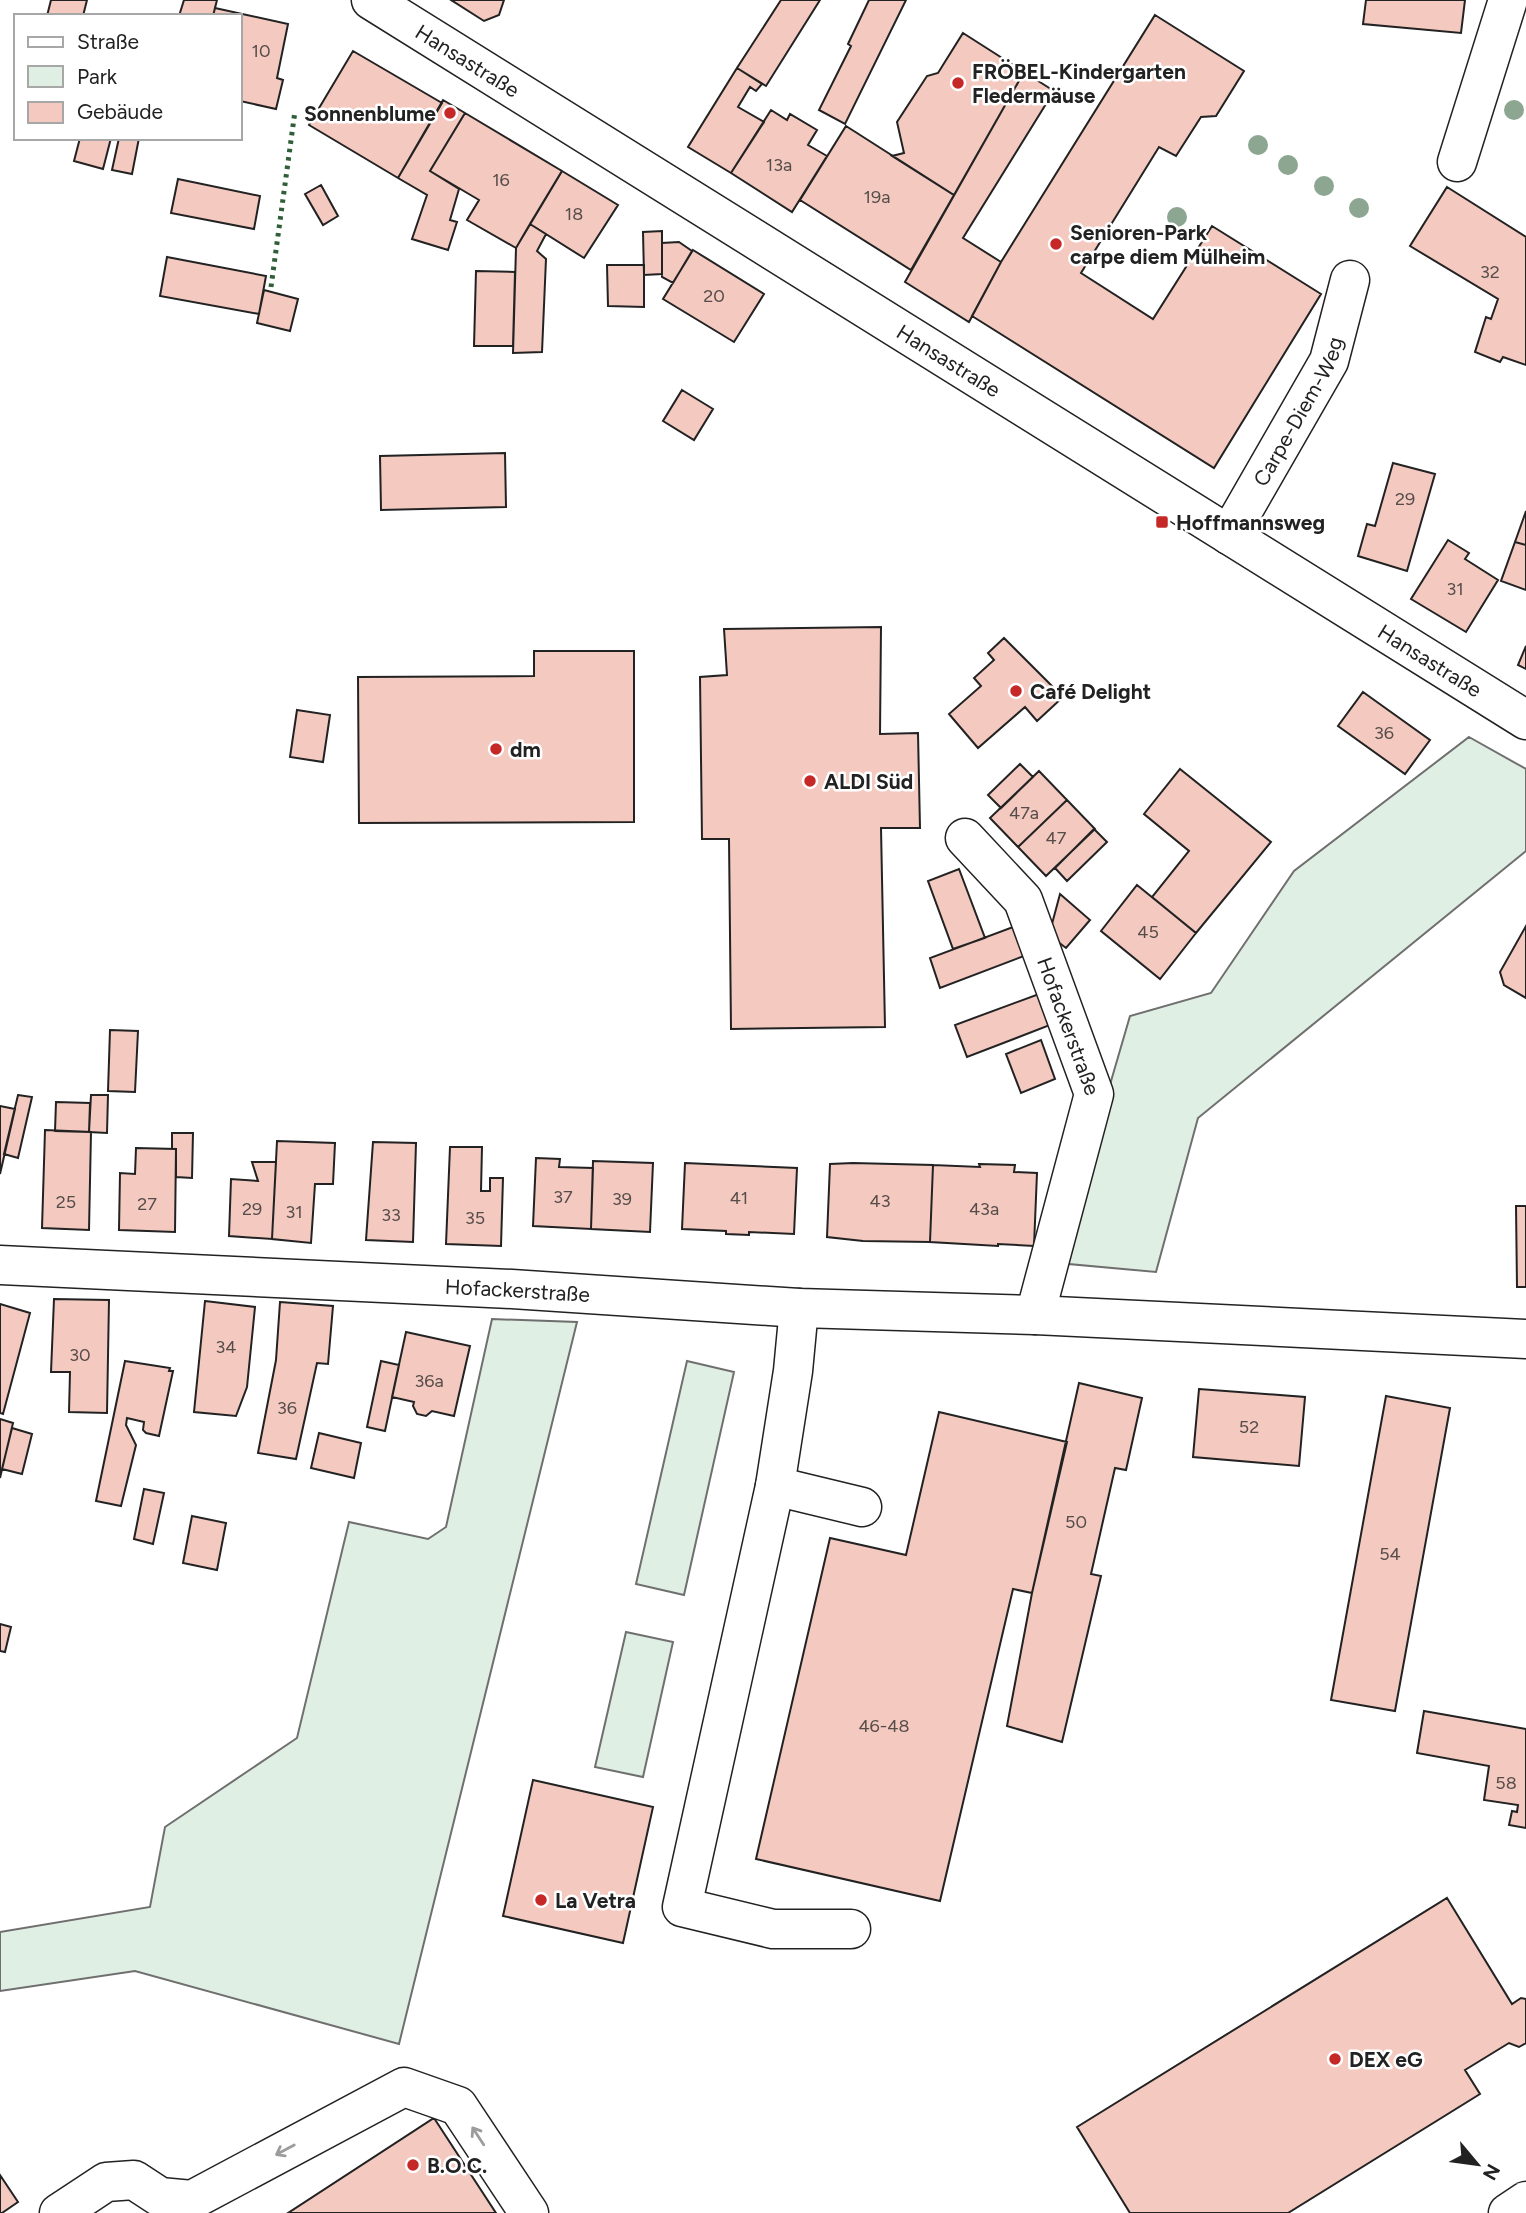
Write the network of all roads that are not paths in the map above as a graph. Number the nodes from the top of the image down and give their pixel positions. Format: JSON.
{"nodes":[{"id":1,"x":371,"y":0,"type":"edge"},
{"id":2,"x":1508,"y":0,"type":"edge"},
{"id":3,"x":1457,"y":162,"type":"dead end"},
{"id":4,"x":1350,"y":279,"type":"dead end"},
{"id":5,"x":1229,"y":535,"type":"junction"},
{"id":6,"x":1526,"y":720,"type":"edge"},
{"id":7,"x":965,"y":838,"type":"dead end"},
{"id":8,"x":0,"y":1265,"type":"edge"},
{"id":9,"x":799,"y":1308,"type":"junction"},
{"id":10,"x":1035,"y":1315,"type":"junction"},
{"id":11,"x":1526,"y":1339,"type":"edge"},
{"id":12,"x":775,"y":1486,"type":"junction"},
{"id":13,"x":862,"y":1507,"type":"dead end"},
{"id":14,"x":852,"y":1929,"type":"dead end"},
{"id":15,"x":106,"y":2182,"type":"junction"},
{"id":16,"x":1526,"y":2201,"type":"edge"},
{"id":17,"x":196,"y":2206,"type":"edge"},
{"id":18,"x":59,"y":2213,"type":"edge"},
{"id":19,"x":77,"y":2213,"type":"edge"},
{"id":20,"x":529,"y":2213,"type":"edge"},
{"id":21,"x":1508,"y":2213,"type":"edge"}],
"edges":[{"from":1,"to":5,"type":"street","name":"Hansastraße"},
{"from":2,"to":3,"type":"street"},
{"from":4,"to":5,"type":"street","name":"Carpe-Diem-Weg"},
{"from":5,"to":6,"type":"street","name":"Hansastraße"},
{"from":7,"to":10,"type":"street","name":"Hofackerstraße"},
{"from":8,"to":9,"type":"street","name":"Hofackerstraße"},
{"from":9,"to":10,"type":"street","name":"Hofackerstraße"},
{"from":9,"to":12,"type":"street"},
{"from":10,"to":11,"type":"street","name":"Hofackerstraße"},
{"from":12,"to":13,"type":"street"},
{"from":12,"to":14,"type":"street"},
{"from":15,"to":17,"type":"street"},
{"from":15,"to":18,"type":"street"},
{"from":15,"to":19,"type":"street"},
{"from":16,"to":21,"type":"street"},
{"from":20,"to":17,"type":"street","one_way":true}]}
